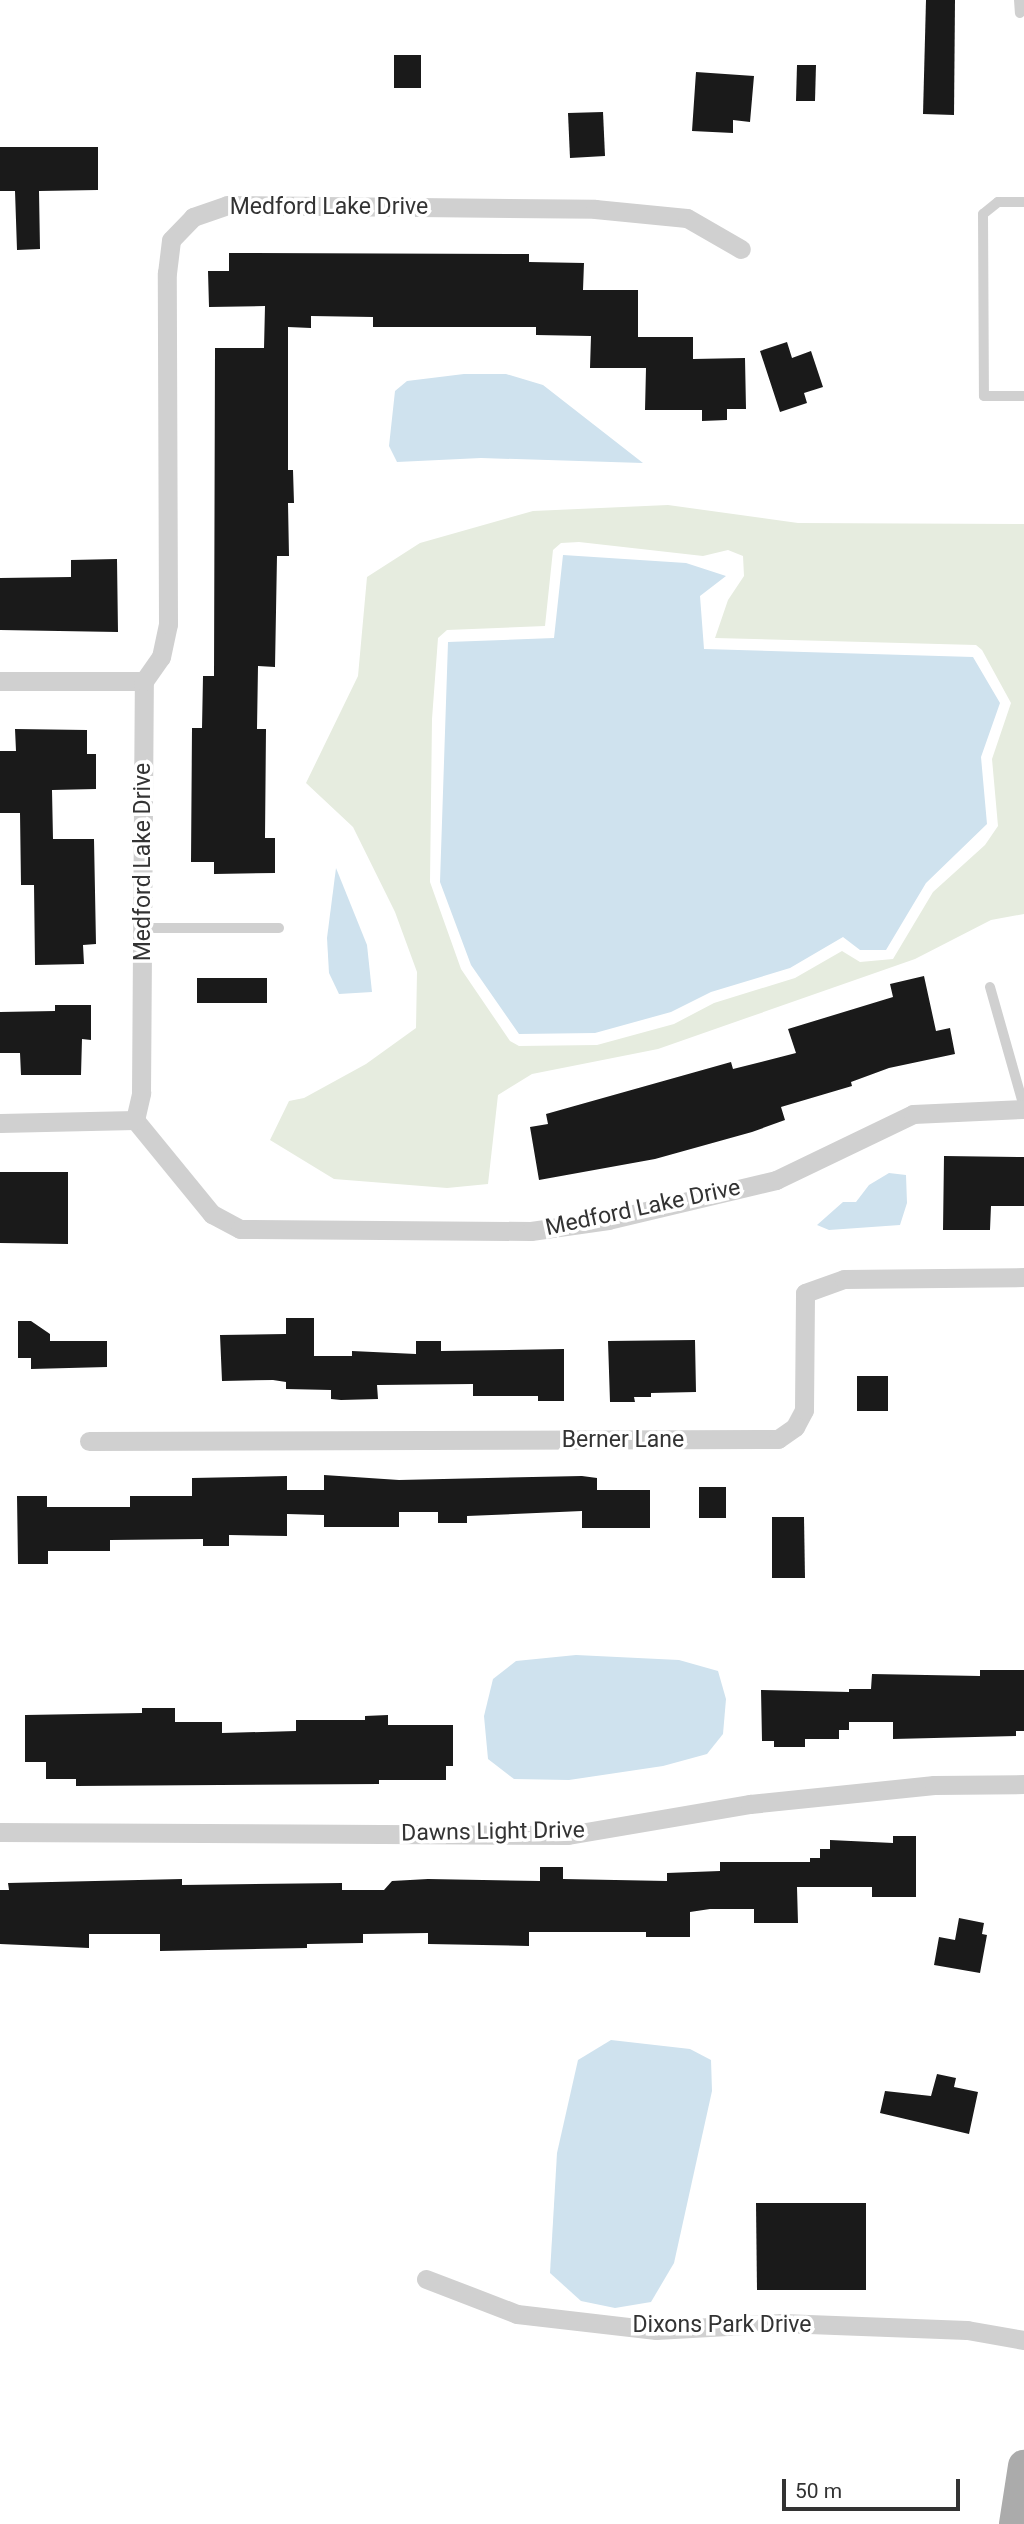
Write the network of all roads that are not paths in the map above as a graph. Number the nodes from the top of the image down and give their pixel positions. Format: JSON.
{"nodes":[{"id":1,"x":1019,"y":0,"type":"edge"},
{"id":2,"x":1020,"y":13,"type":"dead end"},
{"id":3,"x":1024,"y":202,"type":"edge"},
{"id":4,"x":741,"y":249,"type":"dead end"},
{"id":5,"x":1024,"y":397,"type":"edge"},
{"id":6,"x":0,"y":681,"type":"edge"},
{"id":7,"x":144,"y":681,"type":"junction"},
{"id":8,"x":279,"y":928,"type":"dead end"},
{"id":9,"x":142,"y":929,"type":"junction"},
{"id":10,"x":990,"y":987,"type":"dead end"},
{"id":11,"x":1024,"y":1108,"type":"edge"},
{"id":12,"x":135,"y":1119,"type":"junction"},
{"id":13,"x":0,"y":1123,"type":"edge"},
{"id":14,"x":1024,"y":1276,"type":"edge"},
{"id":15,"x":89,"y":1441,"type":"dead end"},
{"id":16,"x":1024,"y":1784,"type":"edge"},
{"id":17,"x":0,"y":1832,"type":"edge"},
{"id":18,"x":426,"y":2279,"type":"dead end"},
{"id":19,"x":1024,"y":2340,"type":"edge"},
{"id":20,"x":1024,"y":2466,"type":"edge"},
{"id":21,"x":1014,"y":2524,"type":"edge"}],
"edges":[{"from":1,"to":2,"type":"lane"},
{"from":3,"to":5,"type":"lane"},
{"from":4,"to":7,"type":"street","name":"Medford Lake Drive"},
{"from":6,"to":7,"type":"street"},
{"from":7,"to":9,"type":"street","name":"Medford Lake Drive"},
{"from":8,"to":9,"type":"lane"},
{"from":9,"to":12,"type":"street","name":"Medford Lake Drive"},
{"from":10,"to":11,"type":"lane"},
{"from":11,"to":12,"type":"street","name":"Medford Lake Drive"},
{"from":12,"to":13,"type":"street"},
{"from":14,"to":15,"type":"street","name":"Berner Lane"},
{"from":16,"to":17,"type":"street","name":"Dawns Light Drive"},
{"from":18,"to":19,"type":"street","name":"Dixons Park Drive"},
{"from":20,"to":21,"type":"main road"}]}
